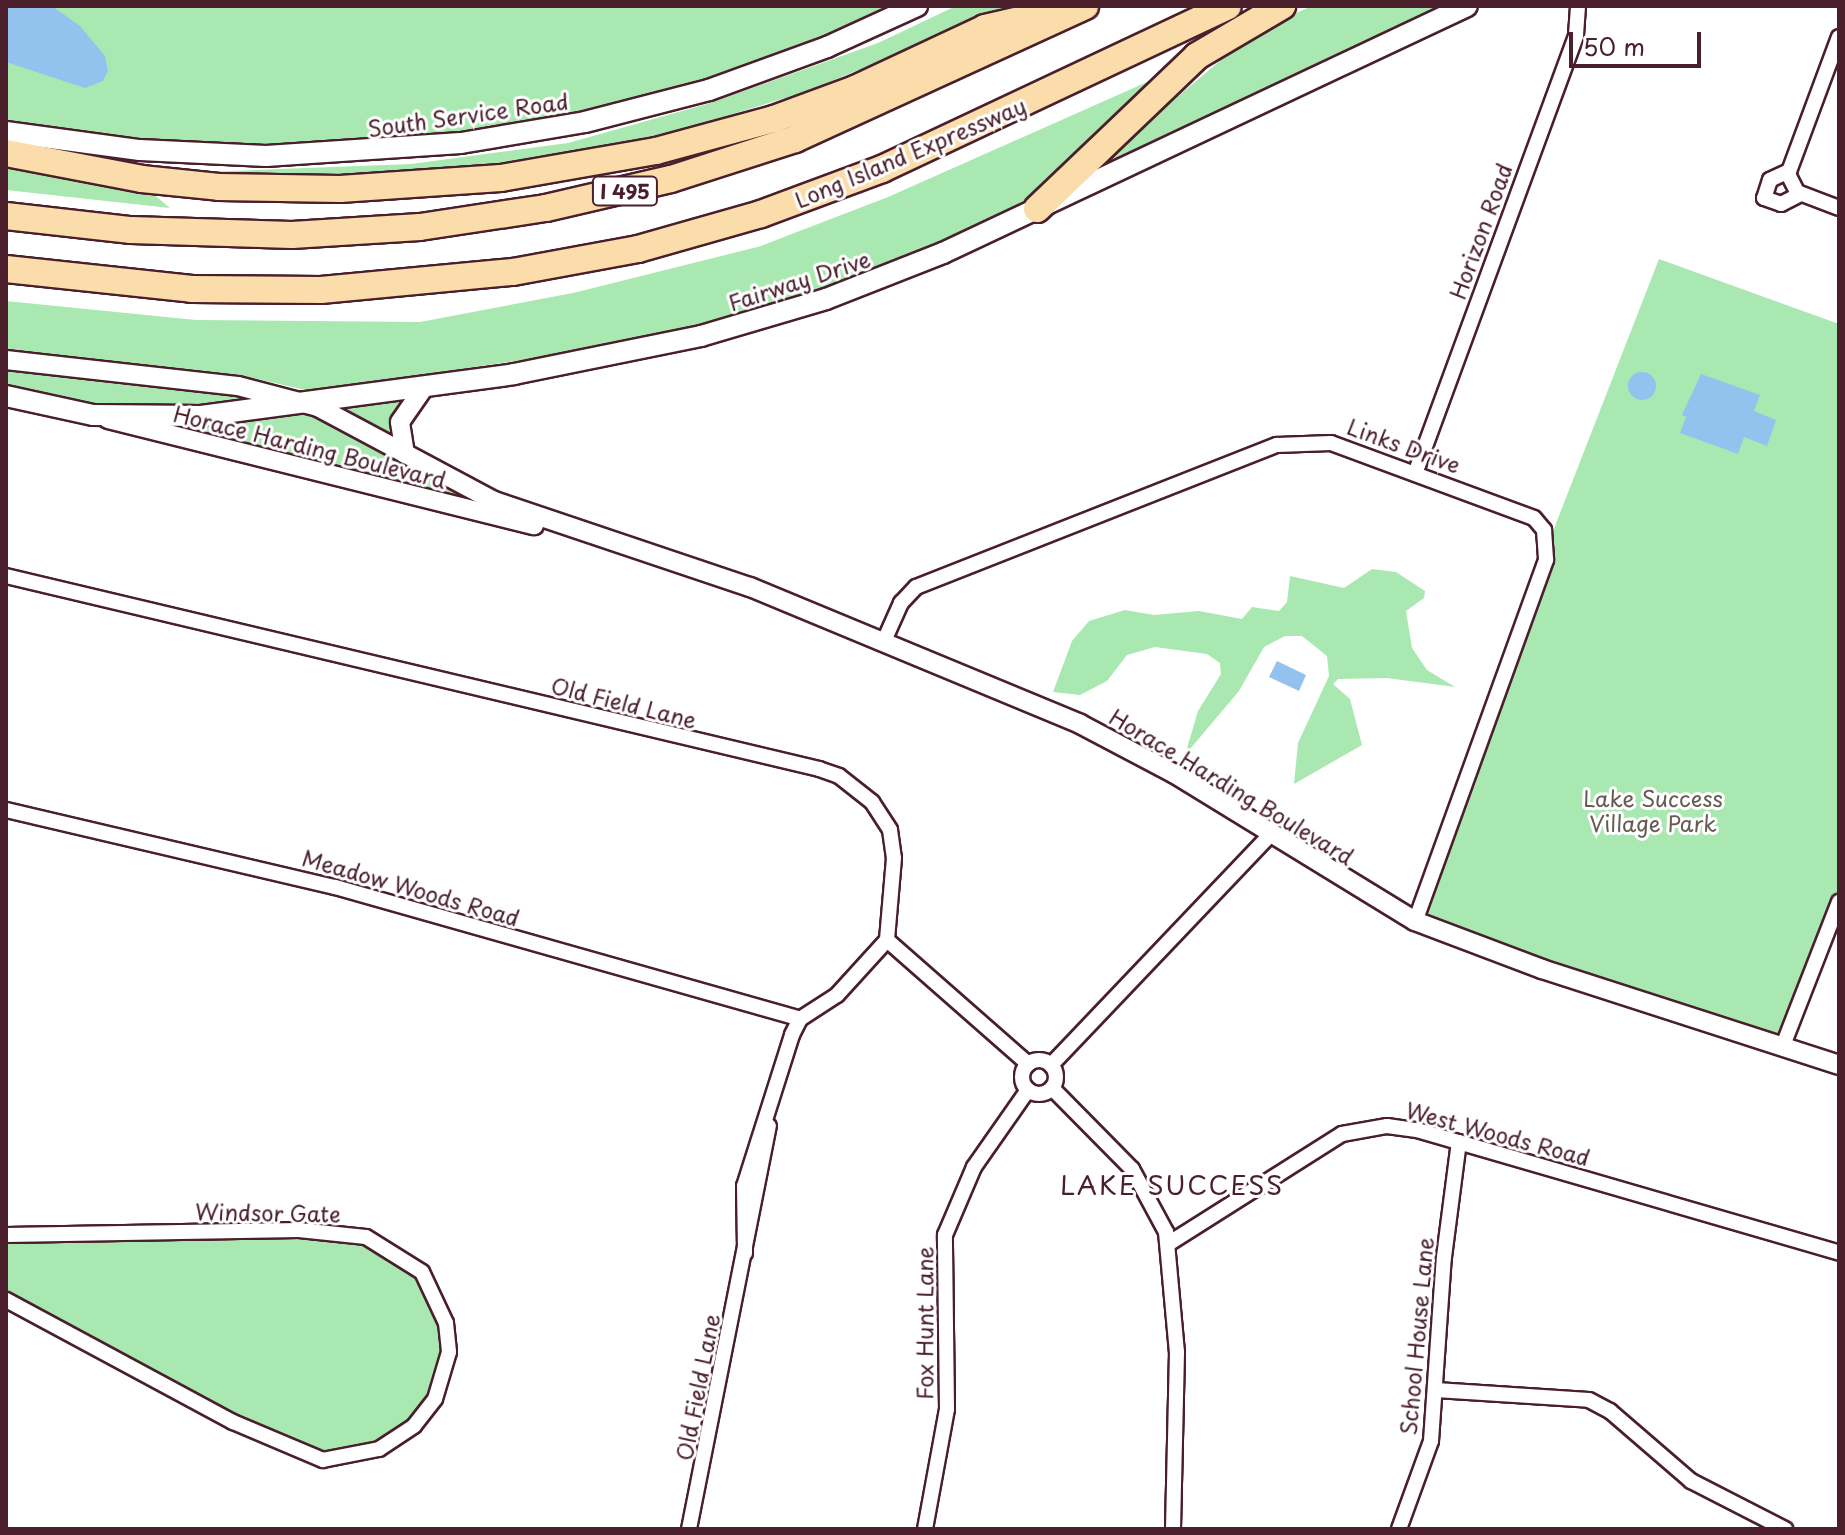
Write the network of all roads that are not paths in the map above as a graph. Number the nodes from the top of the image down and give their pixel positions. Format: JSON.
{"nodes":[{"id":1,"x":917,"y":6,"type":"edge"},
{"id":2,"x":1082,"y":6,"type":"edge"},
{"id":3,"x":1228,"y":6,"type":"edge"},
{"id":4,"x":1282,"y":6,"type":"edge"},
{"id":5,"x":1467,"y":6,"type":"edge"},
{"id":6,"x":1578,"y":6,"type":"edge"},
{"id":7,"x":1839,"y":37,"type":"edge"},
{"id":8,"x":6,"y":132,"type":"edge"},
{"id":9,"x":6,"y":153,"type":"edge"},
{"id":10,"x":1789,"y":171,"type":"junction"},
{"id":11,"x":1801,"y":194,"type":"junction"},
{"id":12,"x":1839,"y":208,"type":"edge"},
{"id":13,"x":1037,"y":209,"type":"junction"},
{"id":14,"x":6,"y":216,"type":"edge"},
{"id":15,"x":6,"y":269,"type":"edge"},
{"id":16,"x":6,"y":360,"type":"edge"},
{"id":17,"x":425,"y":386,"type":"junction"},
{"id":18,"x":6,"y":396,"type":"edge"},
{"id":19,"x":303,"y":402,"type":"junction"},
{"id":20,"x":93,"y":415,"type":"junction"},
{"id":21,"x":405,"y":454,"type":"junction"},
{"id":22,"x":1416,"y":471,"type":"junction"},
{"id":23,"x":603,"y":540,"type":"junction"},
{"id":24,"x":6,"y":576,"type":"edge"},
{"id":25,"x":884,"y":641,"type":"junction"},
{"id":26,"x":6,"y":810,"type":"edge"},
{"id":27,"x":1270,"y":835,"type":"junction"},
{"id":28,"x":1839,"y":902,"type":"edge"},
{"id":29,"x":1415,"y":921,"type":"junction"},
{"id":30,"x":887,"y":940,"type":"junction"},
{"id":31,"x":800,"y":1019,"type":"junction"},
{"id":32,"x":1782,"y":1048,"type":"junction"},
{"id":33,"x":1028,"y":1064,"type":"junction"},
{"id":34,"x":1051,"y":1065,"type":"junction"},
{"id":35,"x":1836,"y":1066,"type":"edge"},
{"id":36,"x":1052,"y":1088,"type":"junction"},
{"id":37,"x":1028,"y":1090,"type":"junction"},
{"id":38,"x":1459,"y":1142,"type":"junction"},
{"id":39,"x":6,"y":1235,"type":"edge"},
{"id":40,"x":1168,"y":1244,"type":"junction"},
{"id":41,"x":1839,"y":1253,"type":"edge"},
{"id":42,"x":6,"y":1300,"type":"edge"},
{"id":43,"x":1436,"y":1390,"type":"junction"},
{"id":44,"x":689,"y":1529,"type":"edge"},
{"id":45,"x":925,"y":1529,"type":"edge"},
{"id":46,"x":1173,"y":1529,"type":"edge"},
{"id":47,"x":1399,"y":1529,"type":"edge"},
{"id":48,"x":1785,"y":1529,"type":"edge"}],
"edges":[{"from":1,"to":8,"type":"main road","name":"South Service Road"},
{"from":2,"to":9,"type":"highway"},
{"from":2,"to":14,"type":"highway","number":"I 495"},
{"from":3,"to":15,"type":"highway","name":"Long Island Expressway"},
{"from":4,"to":13,"type":"highway"},
{"from":5,"to":13,"type":"main road","name":"Fairway Drive"},
{"from":6,"to":22,"type":"street","name":"Horizon Road"},
{"from":7,"to":10,"type":"street"},
{"from":10,"to":11,"type":"street"},
{"from":10,"to":11,"type":"street"},
{"from":11,"to":12,"type":"street"},
{"from":13,"to":17,"type":"main road","name":"Fairway Drive"},
{"from":16,"to":19,"type":"street","name":"Horace Harding Boulevard"},
{"from":17,"to":19,"type":"main road","name":"Fairway Drive"},
{"from":17,"to":21,"type":"street"},
{"from":18,"to":20,"type":"main road","name":"Horace Harding Boulevard"},
{"from":19,"to":20,"type":"main road","name":"Fairway Drive"},
{"from":19,"to":21,"type":"street","name":"Horace Harding Boulevard"},
{"from":20,"to":23,"type":"street","name":"Horace Harding Boulevard"},
{"from":21,"to":23,"type":"street","name":"Horace Harding Boulevard"},
{"from":22,"to":25,"type":"street","name":"Links Drive"},
{"from":22,"to":29,"type":"street","name":"Links Drive"},
{"from":23,"to":25,"type":"street","name":"Horace Harding Boulevard"},
{"from":24,"to":30,"type":"street","name":"Old Field Lane"},
{"from":25,"to":27,"type":"street","name":"Horace Harding Boulevard"},
{"from":26,"to":31,"type":"street","name":"Meadow Woods Road"},
{"from":27,"to":29,"type":"street","name":"Horace Harding Boulevard"},
{"from":27,"to":34,"type":"street"},
{"from":28,"to":32,"type":"street"},
{"from":29,"to":32,"type":"street","name":"Horace Harding Boulevard"},
{"from":30,"to":31,"type":"street"},
{"from":30,"to":33,"type":"street"},
{"from":31,"to":44,"type":"street","name":"Old Field Lane"},
{"from":32,"to":35,"type":"street","name":"Horace Harding Boulevard"},
{"from":33,"to":34,"type":"street"},
{"from":33,"to":37,"type":"street"},
{"from":34,"to":36,"type":"street"},
{"from":36,"to":37,"type":"street"},
{"from":36,"to":40,"type":"street"},
{"from":37,"to":45,"type":"street","name":"Fox Hunt Lane"},
{"from":38,"to":40,"type":"street","name":"West Woods Road"},
{"from":38,"to":41,"type":"street","name":"West Woods Road"},
{"from":38,"to":43,"type":"street","name":"School House Lane"},
{"from":39,"to":42,"type":"street","name":"Windsor Gate"},
{"from":40,"to":46,"type":"street"},
{"from":43,"to":47,"type":"street","name":"School House Lane"},
{"from":43,"to":48,"type":"street"}]}
